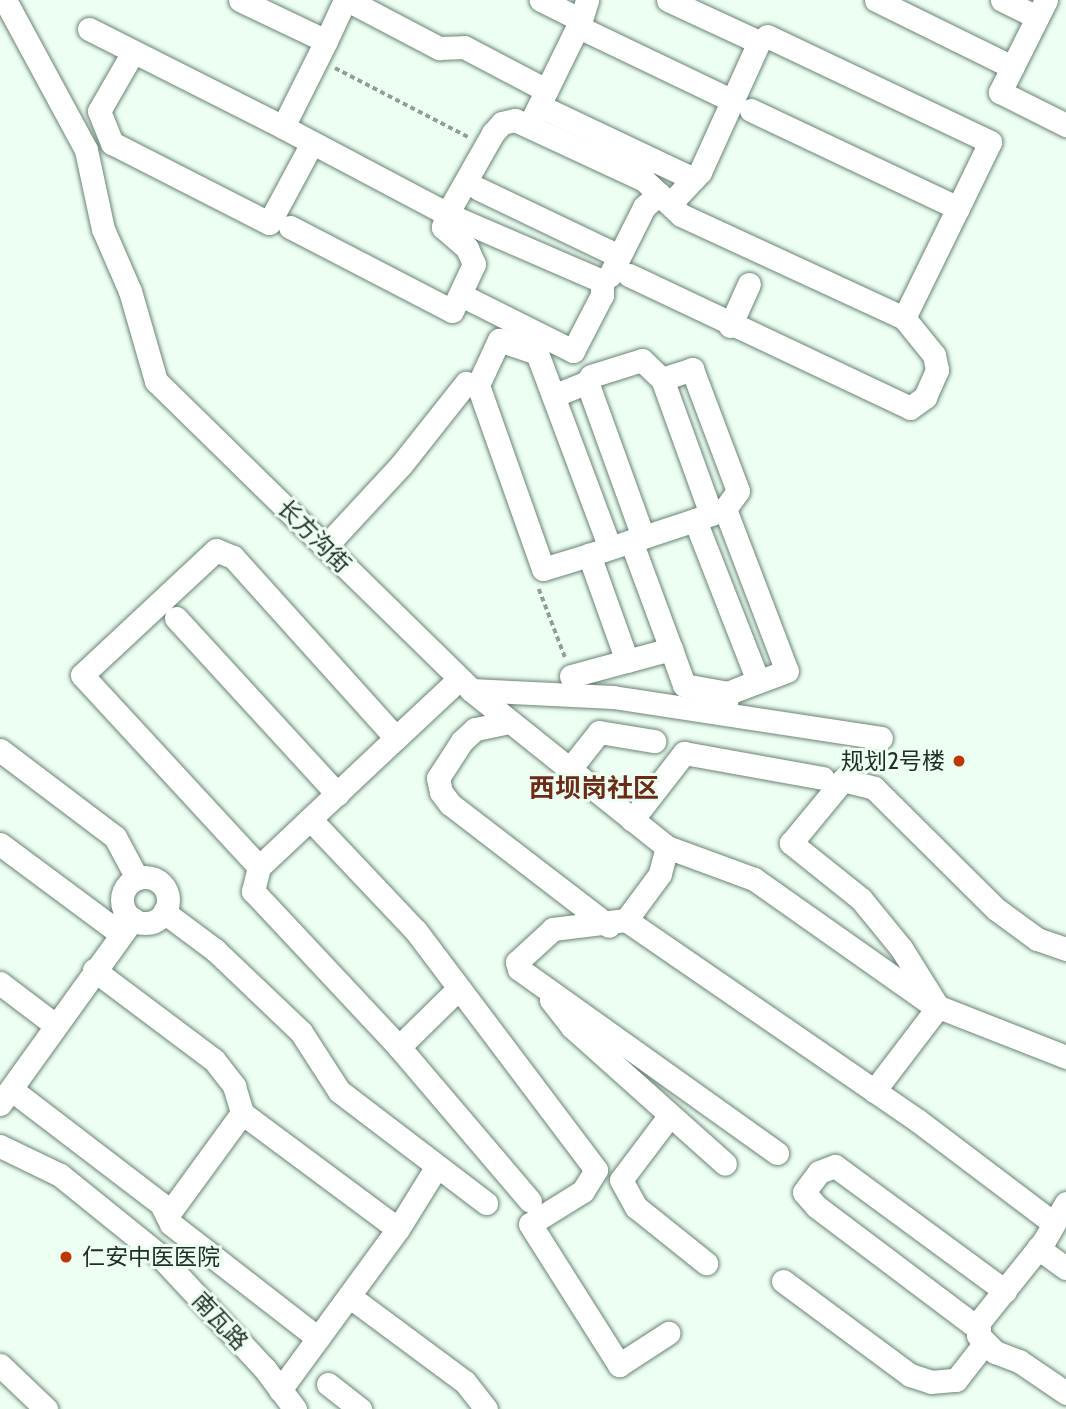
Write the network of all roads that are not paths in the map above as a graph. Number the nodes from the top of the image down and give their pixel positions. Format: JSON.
{"nodes":[{"id":1,"x":5,"y":0,"type":"edge"},
{"id":2,"x":240,"y":0,"type":"edge"},
{"id":3,"x":541,"y":0,"type":"edge"},
{"id":4,"x":668,"y":0,"type":"edge"},
{"id":5,"x":876,"y":0,"type":"edge"},
{"id":6,"x":1002,"y":0,"type":"edge"},
{"id":7,"x":351,"y":2,"type":"edge"},
{"id":8,"x":1041,"y":9,"type":"edge"},
{"id":9,"x":585,"y":17,"type":"edge"},
{"id":10,"x":89,"y":29,"type":"dead end"},
{"id":11,"x":767,"y":36,"type":"dead end"},
{"id":12,"x":326,"y":41,"type":"junction"},
{"id":13,"x":133,"y":52,"type":"junction"},
{"id":14,"x":1012,"y":67,"type":"junction"},
{"id":15,"x":547,"y":100,"type":"junction"},
{"id":16,"x":742,"y":105,"type":"junction"},
{"id":17,"x":1066,"y":125,"type":"edge"},
{"id":18,"x":528,"y":126,"type":"junction"},
{"id":19,"x":282,"y":127,"type":"junction"},
{"id":20,"x":312,"y":143,"type":"junction"},
{"id":21,"x":694,"y":179,"type":"junction"},
{"id":22,"x":479,"y":189,"type":"dead end"},
{"id":23,"x":664,"y":199,"type":"junction"},
{"id":24,"x":958,"y":208,"type":"junction"},
{"id":25,"x":447,"y":214,"type":"junction"},
{"id":26,"x":290,"y":227,"type":"dead end"},
{"id":27,"x":624,"y":266,"type":"junction"},
{"id":28,"x":602,"y":281,"type":"junction"},
{"id":29,"x":749,"y":284,"type":"dead end"},
{"id":30,"x":471,"y":300,"type":"dead end"},
{"id":31,"x":904,"y":318,"type":"junction"},
{"id":32,"x":730,"y":326,"type":"junction"},
{"id":33,"x":662,"y":379,"type":"junction"},
{"id":34,"x":587,"y":382,"type":"junction"},
{"id":35,"x":466,"y":383,"type":"dead end"},
{"id":36,"x":553,"y":396,"type":"junction"},
{"id":37,"x":710,"y":515,"type":"junction"},
{"id":38,"x":618,"y":545,"type":"junction"},
{"id":39,"x":325,"y":547,"type":"junction"},
{"id":40,"x":176,"y":618,"type":"dead end"},
{"id":41,"x":671,"y":649,"type":"junction"},
{"id":42,"x":627,"y":661,"type":"junction"},
{"id":43,"x":572,"y":676,"type":"road end"},
{"id":44,"x":465,"y":684,"type":"junction"},
{"id":45,"x":725,"y":704,"type":"junction"},
{"id":46,"x":509,"y":722,"type":"junction"},
{"id":47,"x":396,"y":738,"type":"junction"},
{"id":48,"x":881,"y":738,"type":"dead end"},
{"id":49,"x":654,"y":741,"type":"dead end"},
{"id":50,"x":0,"y":750,"type":"edge"},
{"id":51,"x":569,"y":770,"type":"junction"},
{"id":52,"x":823,"y":778,"type":"dead end"},
{"id":53,"x":337,"y":794,"type":"junction"},
{"id":54,"x":310,"y":819,"type":"junction"},
{"id":55,"x":632,"y":820,"type":"junction"},
{"id":56,"x":0,"y":844,"type":"edge"},
{"id":57,"x":667,"y":847,"type":"junction"},
{"id":58,"x":259,"y":867,"type":"junction"},
{"id":59,"x":137,"y":878,"type":"junction"},
{"id":60,"x":164,"y":912,"type":"junction"},
{"id":61,"x":618,"y":923,"type":"junction"},
{"id":62,"x":127,"y":927,"type":"junction"},
{"id":63,"x":1066,"y":949,"type":"edge"},
{"id":64,"x":94,"y":970,"type":"junction"},
{"id":65,"x":536,"y":981,"type":"junction"},
{"id":66,"x":0,"y":983,"type":"edge"},
{"id":67,"x":459,"y":988,"type":"junction"},
{"id":68,"x":938,"y":1007,"type":"junction"},
{"id":69,"x":54,"y":1024,"type":"junction"},
{"id":70,"x":400,"y":1047,"type":"junction"},
{"id":71,"x":1066,"y":1057,"type":"edge"},
{"id":72,"x":874,"y":1091,"type":"junction"},
{"id":73,"x":6,"y":1097,"type":"edge"},
{"id":74,"x":242,"y":1113,"type":"junction"},
{"id":75,"x":670,"y":1115,"type":"junction"},
{"id":76,"x":0,"y":1146,"type":"edge"},
{"id":77,"x":777,"y":1153,"type":"dead end"},
{"id":78,"x":725,"y":1164,"type":"dead end"},
{"id":79,"x":437,"y":1166,"type":"junction"},
{"id":80,"x":530,"y":1201,"type":"dead end"},
{"id":81,"x":486,"y":1203,"type":"dead end"},
{"id":82,"x":1066,"y":1203,"type":"edge"},
{"id":83,"x":167,"y":1216,"type":"junction"},
{"id":84,"x":1052,"y":1222,"type":"junction"},
{"id":85,"x":398,"y":1229,"type":"junction"},
{"id":86,"x":1038,"y":1248,"type":"junction"},
{"id":87,"x":706,"y":1263,"type":"dead end"},
{"id":88,"x":1066,"y":1268,"type":"edge"},
{"id":89,"x":783,"y":1281,"type":"dead end"},
{"id":90,"x":1005,"y":1291,"type":"junction"},
{"id":91,"x":349,"y":1296,"type":"junction"},
{"id":92,"x":668,"y":1333,"type":"dead end"},
{"id":93,"x":982,"y":1336,"type":"junction"},
{"id":94,"x":318,"y":1338,"type":"junction"},
{"id":95,"x":0,"y":1365,"type":"edge"},
{"id":96,"x":328,"y":1384,"type":"dead end"},
{"id":97,"x":280,"y":1390,"type":"junction"},
{"id":98,"x":1066,"y":1393,"type":"edge"},
{"id":99,"x":46,"y":1409,"type":"edge"},
{"id":100,"x":295,"y":1409,"type":"edge"},
{"id":101,"x":360,"y":1409,"type":"edge"},
{"id":102,"x":486,"y":1409,"type":"edge"}],
"edges":[{"from":1,"to":39,"type":"street","name":"长方沟街"},
{"from":2,"to":12,"type":"street"},
{"from":3,"to":9,"type":"street"},
{"from":4,"to":16,"type":"street"},
{"from":5,"to":14,"type":"street"},
{"from":6,"to":8,"type":"street"},
{"from":7,"to":12,"type":"street"},
{"from":7,"to":15,"type":"street"},
{"from":8,"to":14,"type":"street"},
{"from":9,"to":15,"type":"street"},
{"from":9,"to":16,"type":"street"},
{"from":10,"to":13,"type":"street"},
{"from":11,"to":24,"type":"street"},
{"from":12,"to":19,"type":"street"},
{"from":13,"to":19,"type":"street"},
{"from":13,"to":20,"type":"street"},
{"from":14,"to":17,"type":"street"},
{"from":15,"to":18,"type":"street"},
{"from":15,"to":21,"type":"street"},
{"from":16,"to":21,"type":"street"},
{"from":16,"to":24,"type":"street"},
{"from":18,"to":23,"type":"street"},
{"from":18,"to":25,"type":"street"},
{"from":19,"to":20,"type":"street"},
{"from":20,"to":25,"type":"street"},
{"from":21,"to":23,"type":"street"},
{"from":22,"to":27,"type":"street"},
{"from":23,"to":27,"type":"street"},
{"from":23,"to":31,"type":"street"},
{"from":24,"to":31,"type":"street"},
{"from":25,"to":26,"type":"street"},
{"from":25,"to":28,"type":"street"},
{"from":27,"to":28,"type":"street"},
{"from":27,"to":32,"type":"street"},
{"from":28,"to":30,"type":"street"},
{"from":29,"to":32,"type":"street"},
{"from":31,"to":32,"type":"street"},
{"from":33,"to":34,"type":"street"},
{"from":33,"to":37,"type":"street"},
{"from":33,"to":37,"type":"street"},
{"from":34,"to":36,"type":"street"},
{"from":34,"to":38,"type":"street"},
{"from":35,"to":39,"type":"street"},
{"from":36,"to":38,"type":"street"},
{"from":36,"to":38,"type":"street"},
{"from":37,"to":38,"type":"street"},
{"from":37,"to":45,"type":"street"},
{"from":37,"to":45,"type":"street"},
{"from":38,"to":41,"type":"street"},
{"from":38,"to":42,"type":"street"},
{"from":39,"to":44,"type":"street","name":"长方沟街"},
{"from":40,"to":53,"type":"street"},
{"from":41,"to":42,"type":"street"},
{"from":41,"to":45,"type":"street"},
{"from":42,"to":43,"type":"street"},
{"from":44,"to":45,"type":"street"},
{"from":44,"to":46,"type":"street","name":"长方沟街"},
{"from":44,"to":47,"type":"street"},
{"from":45,"to":48,"type":"street"},
{"from":46,"to":51,"type":"street","name":"长方沟街"},
{"from":46,"to":61,"type":"street"},
{"from":47,"to":53,"type":"street"},
{"from":47,"to":58,"type":"street"},
{"from":49,"to":51,"type":"street"},
{"from":50,"to":59,"type":"street"},
{"from":51,"to":55,"type":"street","name":"长方沟街"},
{"from":52,"to":55,"type":"street"},
{"from":53,"to":54,"type":"street"},
{"from":54,"to":58,"type":"street"},
{"from":54,"to":67,"type":"street"},
{"from":55,"to":57,"type":"street","name":"长方沟街"},
{"from":56,"to":62,"type":"street"},
{"from":57,"to":61,"type":"street"},
{"from":57,"to":68,"type":"street","name":"长方沟街"},
{"from":58,"to":70,"type":"street"},
{"from":59,"to":60,"type":"street"},
{"from":59,"to":62,"type":"street"},
{"from":60,"to":62,"type":"street"},
{"from":60,"to":79,"type":"street"},
{"from":61,"to":65,"type":"street"},
{"from":61,"to":72,"type":"street"},
{"from":62,"to":64,"type":"street"},
{"from":63,"to":68,"type":"street"},
{"from":64,"to":69,"type":"street"},
{"from":64,"to":74,"type":"street"},
{"from":65,"to":75,"type":"street"},
{"from":65,"to":77,"type":"street"},
{"from":66,"to":69,"type":"street"},
{"from":67,"to":70,"type":"street"},
{"from":67,"to":92,"type":"street"},
{"from":68,"to":71,"type":"street","name":"长方沟街"},
{"from":68,"to":72,"type":"street"},
{"from":69,"to":73,"type":"street"},
{"from":70,"to":80,"type":"street"},
{"from":72,"to":84,"type":"street"},
{"from":73,"to":83,"type":"street"},
{"from":74,"to":83,"type":"street"},
{"from":74,"to":85,"type":"street"},
{"from":75,"to":78,"type":"street"},
{"from":75,"to":87,"type":"street"},
{"from":76,"to":97,"type":"street","name":"南瓦路"},
{"from":79,"to":81,"type":"street"},
{"from":79,"to":85,"type":"street"},
{"from":82,"to":84,"type":"street"},
{"from":83,"to":94,"type":"street"},
{"from":84,"to":86,"type":"street"},
{"from":85,"to":91,"type":"street"},
{"from":86,"to":88,"type":"street"},
{"from":86,"to":90,"type":"street"},
{"from":89,"to":93,"type":"street"},
{"from":90,"to":93,"type":"street"},
{"from":90,"to":93,"type":"street"},
{"from":91,"to":94,"type":"street"},
{"from":91,"to":102,"type":"street"},
{"from":93,"to":98,"type":"street"},
{"from":94,"to":97,"type":"street"},
{"from":95,"to":99,"type":"street"},
{"from":96,"to":101,"type":"street"},
{"from":97,"to":100,"type":"street","name":"南瓦路"}]}
